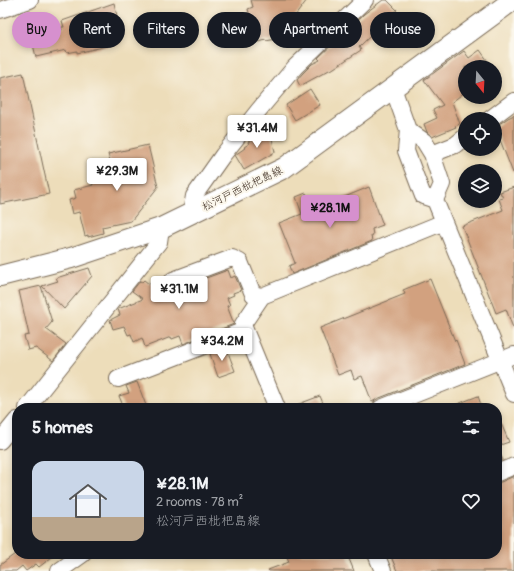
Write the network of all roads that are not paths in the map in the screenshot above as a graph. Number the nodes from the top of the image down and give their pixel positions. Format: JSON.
{"nodes":[{"id":1,"x":30,"y":0,"type":"edge"},
{"id":2,"x":364,"y":0,"type":"edge"},
{"id":3,"x":513,"y":0,"type":"edge"},
{"id":4,"x":0,"y":10,"type":"edge"},
{"id":5,"x":393,"y":88,"type":"junction"},
{"id":6,"x":514,"y":101,"type":"edge"},
{"id":7,"x":499,"y":112,"type":"edge"},
{"id":8,"x":408,"y":130,"type":"junction"},
{"id":9,"x":458,"y":143,"type":"edge"},
{"id":10,"x":432,"y":154,"type":"junction"},
{"id":11,"x":434,"y":200,"type":"junction"},
{"id":12,"x":191,"y":213,"type":"junction"},
{"id":13,"x":444,"y":222,"type":"junction"},
{"id":14,"x":161,"y":228,"type":"junction"},
{"id":15,"x":0,"y":276,"type":"edge"},
{"id":16,"x":173,"y":280,"type":"dead end"},
{"id":17,"x":262,"y":296,"type":"junction"},
{"id":18,"x":245,"y":330,"type":"junction"},
{"id":19,"x":507,"y":358,"type":"edge"},
{"id":20,"x":118,"y":379,"type":"dead end"},
{"id":21,"x":514,"y":394,"type":"edge"},
{"id":22,"x":31,"y":403,"type":"edge"},
{"id":23,"x":275,"y":403,"type":"edge"},
{"id":24,"x":394,"y":403,"type":"edge"},
{"id":25,"x":12,"y":426,"type":"edge"},
{"id":26,"x":0,"y":441,"type":"edge"},
{"id":27,"x":514,"y":466,"type":"edge"},
{"id":28,"x":502,"y":471,"type":"edge"},
{"id":29,"x":76,"y":559,"type":"edge"},
{"id":30,"x":378,"y":559,"type":"edge"},
{"id":31,"x":59,"y":571,"type":"edge"},
{"id":32,"x":383,"y":571,"type":"edge"}],
"edges":[{"from":1,"to":4,"type":"street"},
{"from":2,"to":12,"type":"street"},
{"from":3,"to":5,"type":"main road","name":"松河戸西枇杷島線"},
{"from":5,"to":8,"type":"street"},
{"from":5,"to":12,"type":"main road","name":"松河戸西枇杷島線"},
{"from":6,"to":7,"type":"street"},
{"from":8,"to":10,"type":"street"},
{"from":8,"to":11,"type":"street"},
{"from":9,"to":10,"type":"street"},
{"from":10,"to":11,"type":"street"},
{"from":11,"to":13,"type":"street"},
{"from":12,"to":14,"type":"main road","name":"松河戸西枇杷島線"},
{"from":13,"to":17,"type":"street"},
{"from":13,"to":19,"type":"street"},
{"from":14,"to":15,"type":"main road","name":"松河戸西枇杷島線"},
{"from":14,"to":22,"type":"street"},
{"from":16,"to":17,"type":"street"},
{"from":17,"to":18,"type":"street"},
{"from":18,"to":20,"type":"street"},
{"from":18,"to":23,"type":"street"},
{"from":19,"to":21,"type":"street"},
{"from":19,"to":24,"type":"street"},
{"from":25,"to":26,"type":"street"},
{"from":27,"to":28,"type":"street"},
{"from":29,"to":31,"type":"street"},
{"from":30,"to":32,"type":"street"}]}
